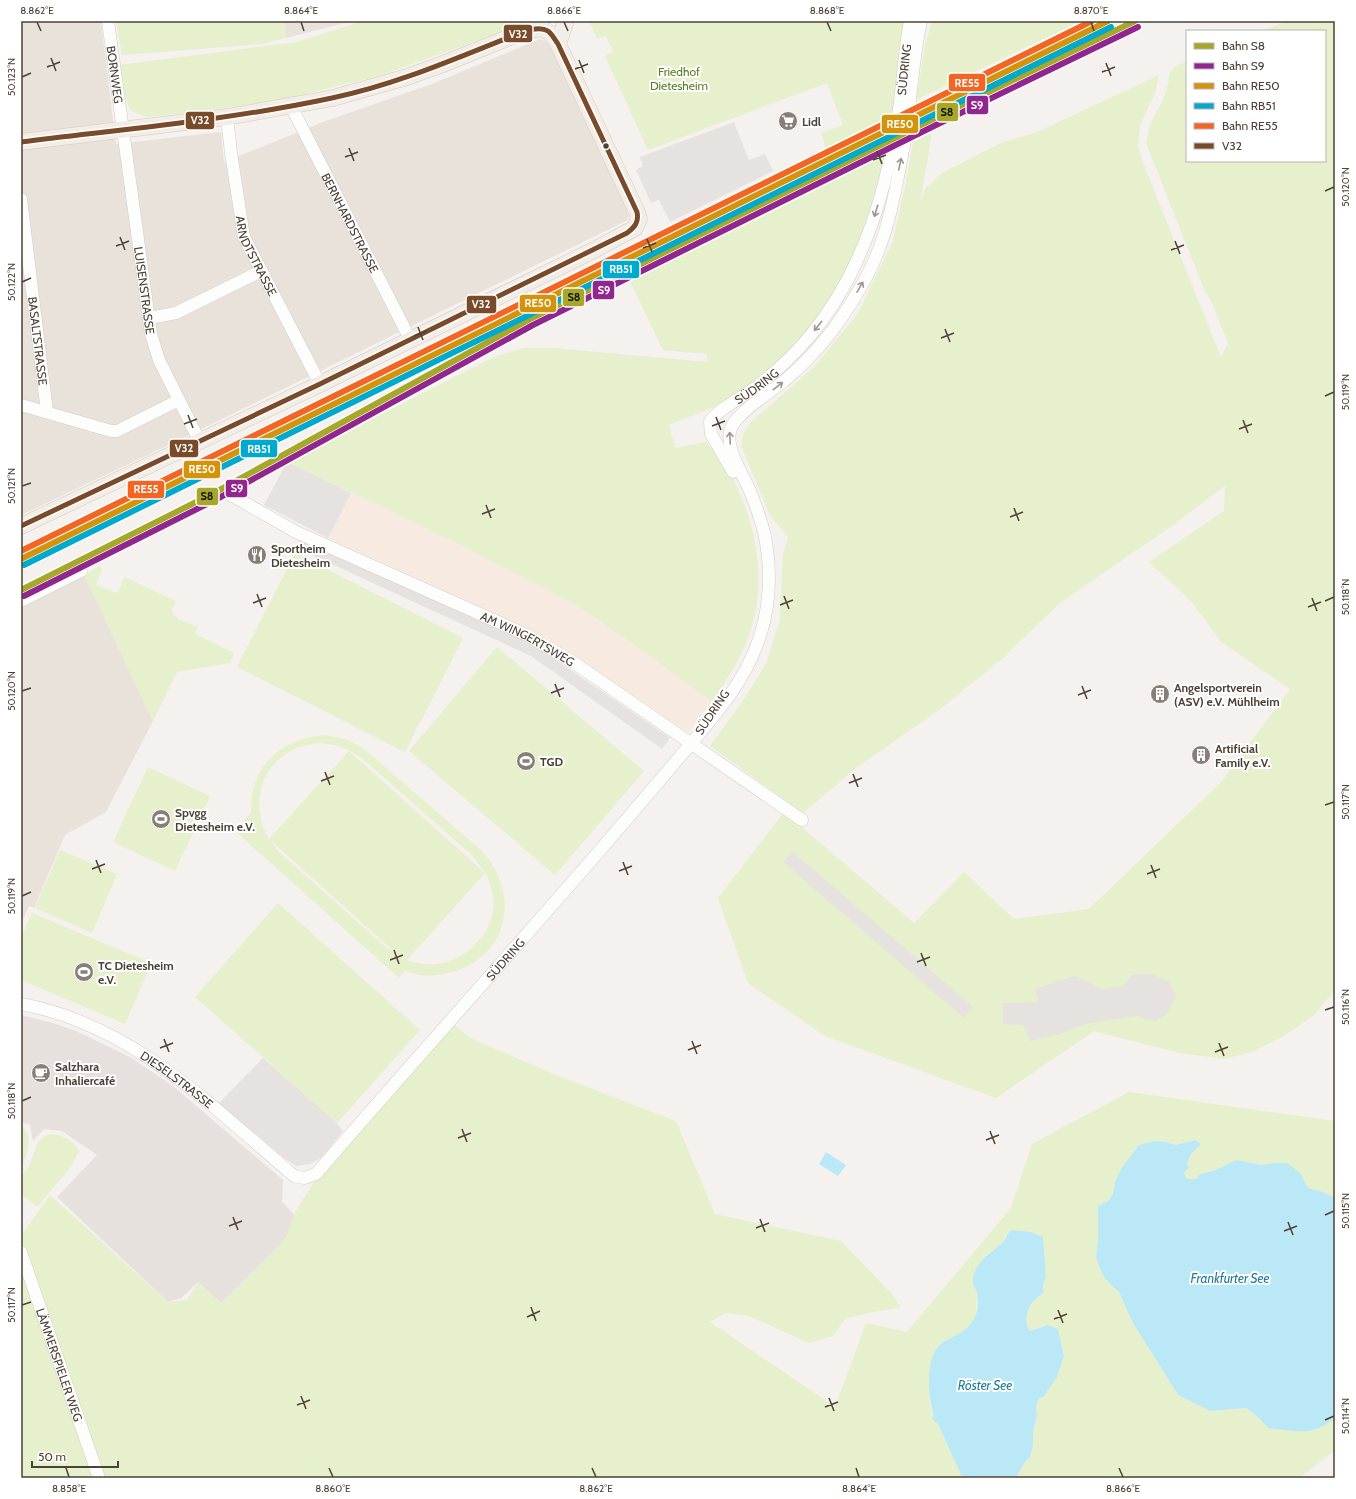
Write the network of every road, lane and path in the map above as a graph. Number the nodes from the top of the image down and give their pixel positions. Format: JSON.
{"nodes":[{"id":1,"x":108,"y":21,"type":"edge"},
{"id":2,"x":548,"y":21,"type":"edge"},
{"id":3,"x":566,"y":21,"type":"edge"},
{"id":4,"x":910,"y":21,"type":"edge"},
{"id":5,"x":921,"y":21,"type":"edge"},
{"id":6,"x":520,"y":33,"type":"junction"},
{"id":7,"x":558,"y":44,"type":"junction"},
{"id":8,"x":291,"y":106,"type":"junction"},
{"id":9,"x":227,"y":117,"type":"junction"},
{"id":10,"x":122,"y":129,"type":"junction"},
{"id":11,"x":21,"y":142,"type":"edge"},
{"id":12,"x":21,"y":199,"type":"edge"},
{"id":13,"x":261,"y":271,"type":"junction"},
{"id":14,"x":149,"y":318,"type":"junction"},
{"id":15,"x":410,"y":339,"type":"junction"},
{"id":16,"x":320,"y":384,"type":"junction"},
{"id":17,"x":179,"y":400,"type":"junction"},
{"id":18,"x":21,"y":405,"type":"edge"},
{"id":19,"x":47,"y":412,"type":"junction"},
{"id":20,"x":200,"y":442,"type":"junction"},
{"id":21,"x":231,"y":496,"type":"dead end"},
{"id":22,"x":21,"y":526,"type":"edge"},
{"id":23,"x":81,"y":571,"type":"dead end"},
{"id":24,"x":21,"y":602,"type":"edge"},
{"id":25,"x":692,"y":742,"type":"junction"},
{"id":26,"x":802,"y":820,"type":"dead end"},
{"id":27,"x":21,"y":1004,"type":"edge"},
{"id":28,"x":316,"y":1174,"type":"joint"},
{"id":29,"x":21,"y":1252,"type":"edge"},
{"id":30,"x":99,"y":1478,"type":"edge"}],
"edges":[{"from":1,"to":10,"type":"street","name":"BORNWEG"},
{"from":2,"to":6,"type":"main road"},
{"from":3,"to":7,"type":"main road"},
{"from":4,"to":25,"type":"street","name":"SÜDRING","one_way":true},
{"from":25,"to":5,"type":"street","name":"SÜDRING","one_way":true},
{"from":6,"to":7,"type":"main road"},
{"from":6,"to":8,"type":"main road"},
{"from":7,"to":15,"type":"main road"},
{"from":8,"to":9,"type":"main road"},
{"from":8,"to":15,"type":"street","name":"BERNHARDSTRASSE"},
{"from":9,"to":10,"type":"main road"},
{"from":9,"to":13,"type":"street","name":"ARNDTSTRASSE"},
{"from":10,"to":11,"type":"main road"},
{"from":10,"to":14,"type":"street","name":"LUISENSTRASSE"},
{"from":12,"to":19,"type":"street","name":"BASALTSTRASSE"},
{"from":13,"to":14,"type":"street"},
{"from":13,"to":16,"type":"street","name":"ARNDTSTRASSE"},
{"from":14,"to":17,"type":"street","name":"LUISENSTRASSE"},
{"from":15,"to":16,"type":"main road"},
{"from":16,"to":20,"type":"main road"},
{"from":17,"to":19,"type":"street"},
{"from":17,"to":20,"type":"street","name":"LUISENSTRASSE"},
{"from":18,"to":19,"type":"street"},
{"from":20,"to":22,"type":"main road"},
{"from":21,"to":25,"type":"street","name":"AM WINGERTSWEG"},
{"from":23,"to":24,"type":"street"},
{"from":25,"to":26,"type":"street","name":"AM WINGERTSWEG"},
{"from":25,"to":28,"type":"street","name":"SÜDRING"},
{"from":27,"to":28,"type":"street","name":"DIESELSTRASSE"},
{"from":29,"to":30,"type":"street","name":"LÄMMERSPIELER WEG"}]}
